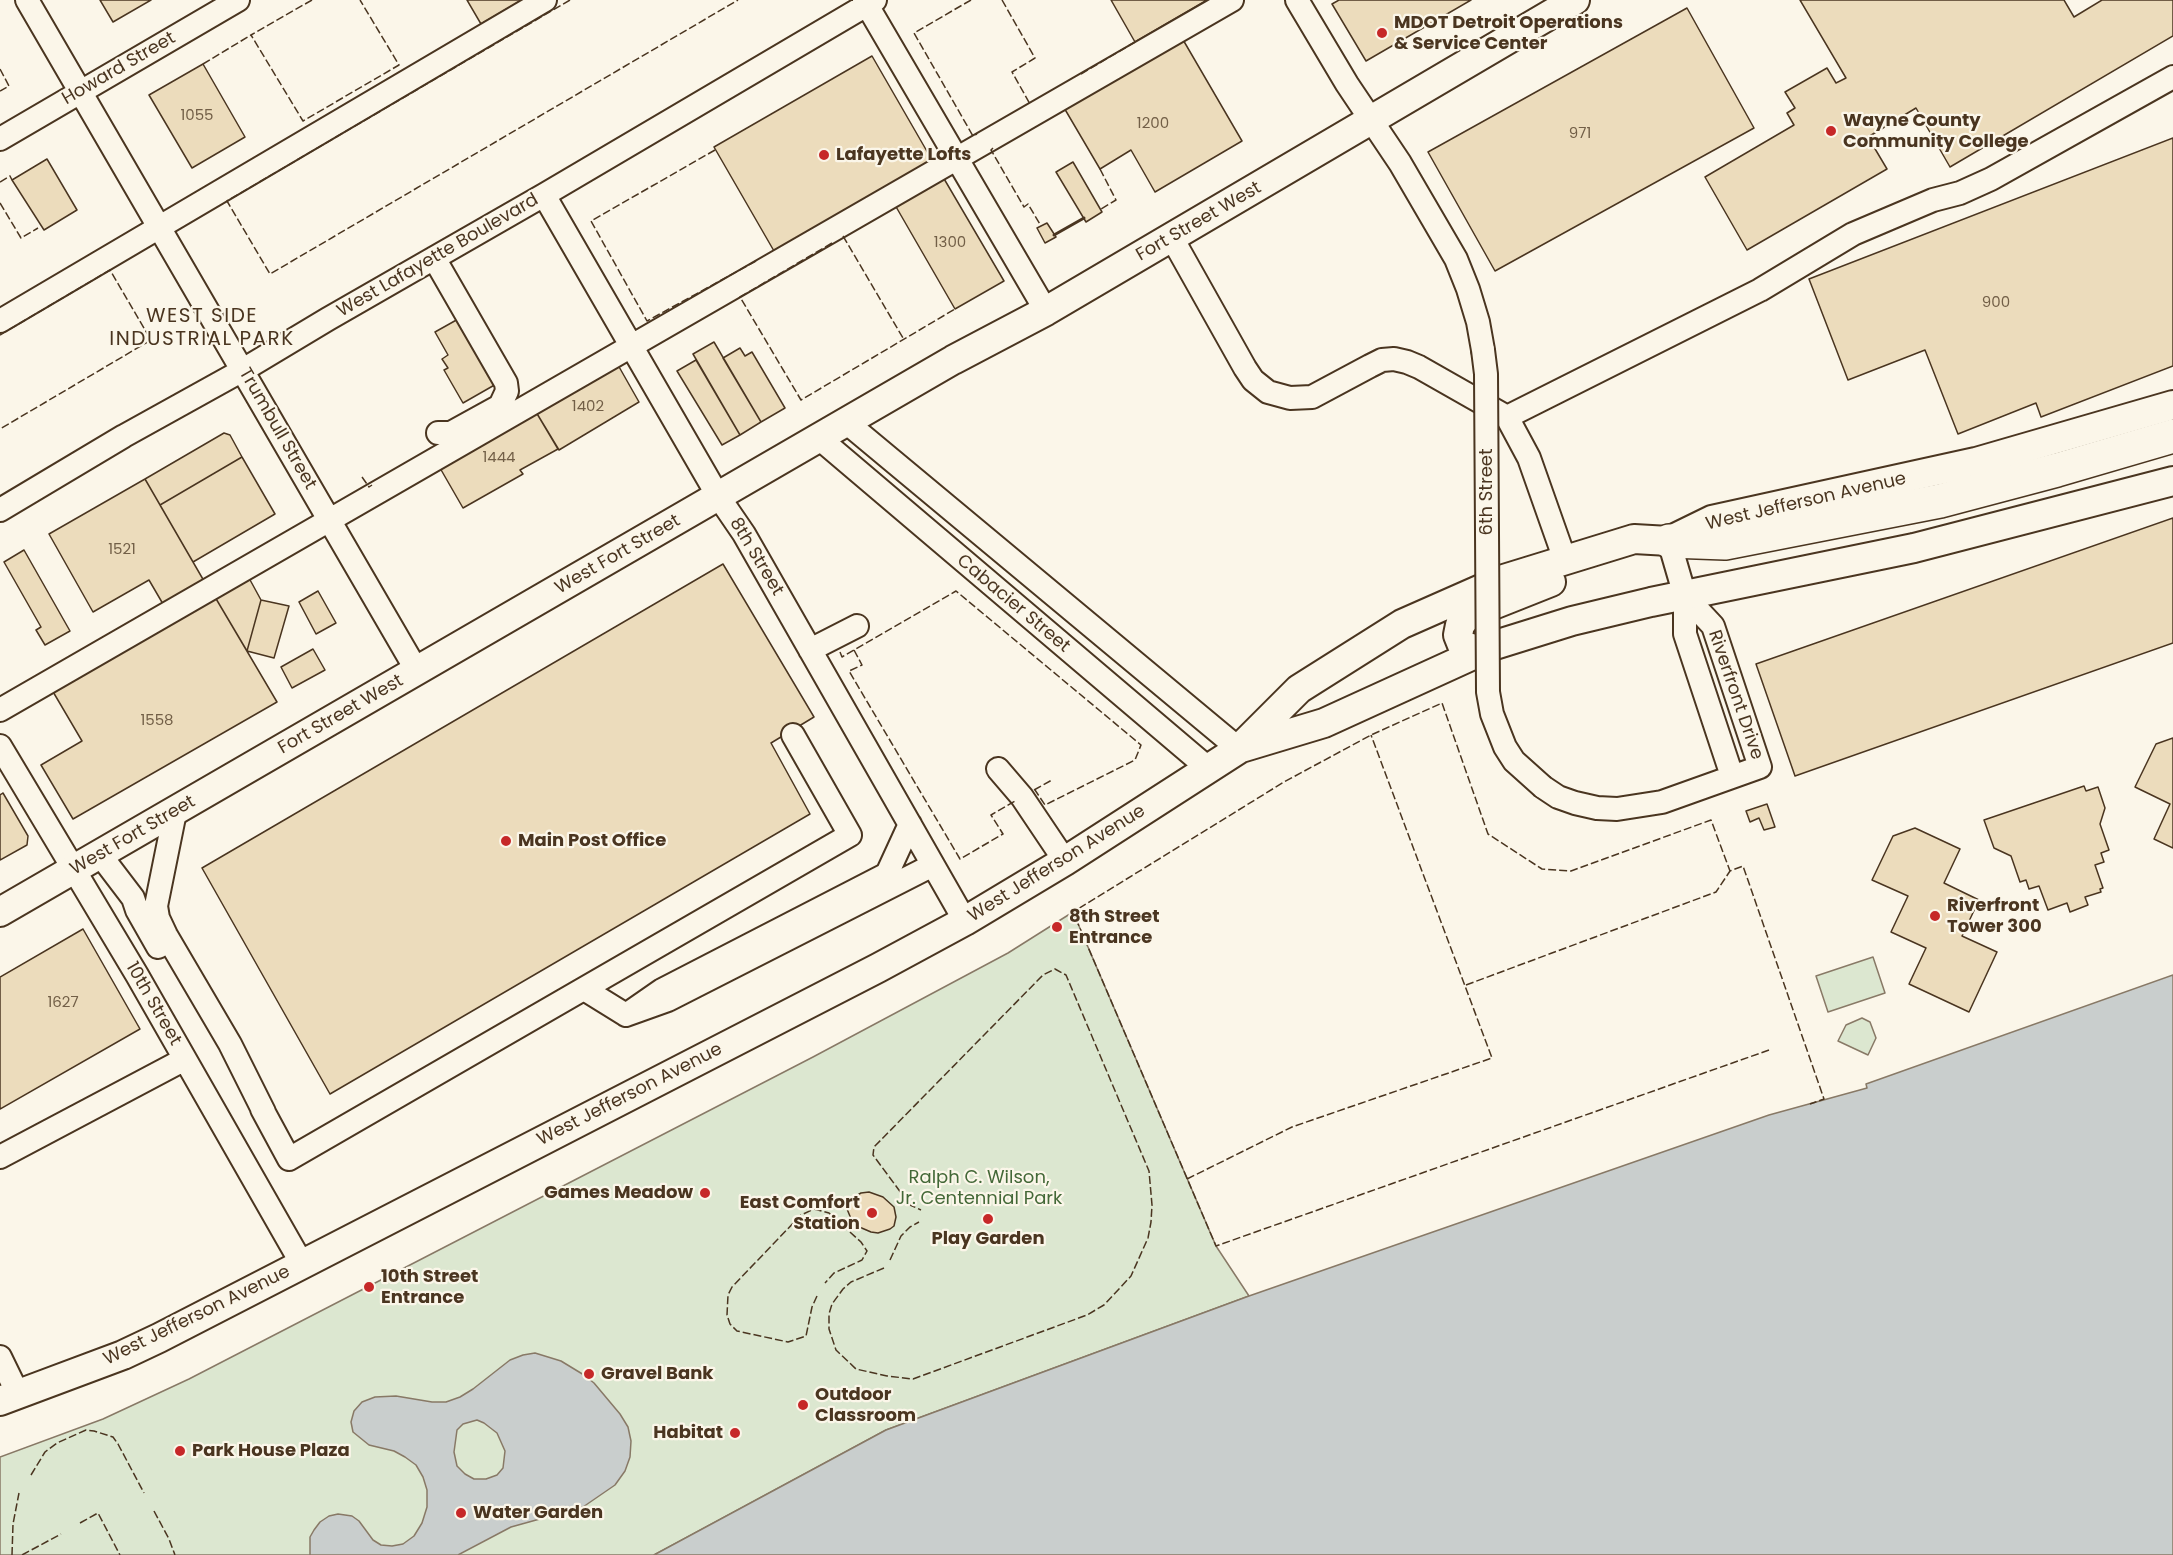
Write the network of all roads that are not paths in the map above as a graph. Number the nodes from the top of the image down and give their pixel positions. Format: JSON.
{"nodes":[{"id":1,"x":27,"y":0,"type":"edge"},
{"id":2,"x":238,"y":0,"type":"edge"},
{"id":3,"x":544,"y":0,"type":"edge"},
{"id":4,"x":1232,"y":0,"type":"edge"},
{"id":5,"x":1297,"y":0,"type":"edge"},
{"id":6,"x":1575,"y":0,"type":"edge"},
{"id":7,"x":868,"y":2,"type":"edge"},
{"id":8,"x":2173,"y":77,"type":"edge"},
{"id":9,"x":81,"y":91,"type":"junction"},
{"id":10,"x":1372,"y":121,"type":"junction"},
{"id":11,"x":0,"y":139,"type":"edge"},
{"id":12,"x":956,"y":159,"type":"junction"},
{"id":13,"x":544,"y":195,"type":"junction"},
{"id":14,"x":158,"y":226,"type":"junction"},
{"id":15,"x":1172,"y":238,"type":"junction"},
{"id":16,"x":434,"y":258,"type":"junction"},
{"id":17,"x":1046,"y":311,"type":"junction"},
{"id":18,"x":0,"y":321,"type":"edge"},
{"id":19,"x":631,"y":345,"type":"junction"},
{"id":20,"x":243,"y":370,"type":"junction"},
{"id":21,"x":2173,"y":405,"type":"edge"},
{"id":22,"x":1507,"y":417,"type":"junction"},
{"id":23,"x":846,"y":423,"type":"junction"},
{"id":24,"x":438,"y":433,"type":"dead end"},
{"id":25,"x":2173,"y":436,"type":"edge"},
{"id":26,"x":819,"y":438,"type":"junction"},
{"id":27,"x":2173,"y":481,"type":"edge"},
{"id":28,"x":718,"y":496,"type":"junction"},
{"id":29,"x":0,"y":510,"type":"edge"},
{"id":30,"x":329,"y":521,"type":"junction"},
{"id":31,"x":1669,"y":541,"type":"junction"},
{"id":32,"x":1610,"y":547,"type":"junction"},
{"id":33,"x":1565,"y":561,"type":"junction"},
{"id":34,"x":1685,"y":596,"type":"junction"},
{"id":35,"x":857,"y":626,"type":"dead end"},
{"id":36,"x":1495,"y":645,"type":"junction"},
{"id":37,"x":810,"y":650,"type":"junction"},
{"id":38,"x":417,"y":671,"type":"junction"},
{"id":39,"x":0,"y":710,"type":"edge"},
{"id":40,"x":793,"y":735,"type":"dead end"},
{"id":41,"x":0,"y":746,"type":"edge"},
{"id":42,"x":1239,"y":749,"type":"junction"},
{"id":43,"x":266,"y":759,"type":"joint"},
{"id":44,"x":1760,"y":767,"type":"joint"},
{"id":45,"x":998,"y":769,"type":"dead end"},
{"id":46,"x":1209,"y":769,"type":"junction"},
{"id":47,"x":1732,"y":777,"type":"junction"},
{"id":48,"x":175,"y":812,"type":"junction"},
{"id":49,"x":910,"y":824,"type":"junction"},
{"id":50,"x":101,"y":856,"type":"junction"},
{"id":51,"x":1065,"y":861,"type":"junction"},
{"id":52,"x":933,"y":865,"type":"junction"},
{"id":53,"x":75,"y":870,"type":"junction"},
{"id":54,"x":0,"y":912,"type":"edge"},
{"id":55,"x":965,"y":921,"type":"junction"},
{"id":56,"x":584,"y":989,"type":"junction"},
{"id":57,"x":626,"y":1015,"type":"junction"},
{"id":58,"x":185,"y":1059,"type":"junction"},
{"id":59,"x":262,"y":1109,"type":"junction"},
{"id":60,"x":0,"y":1157,"type":"edge"},
{"id":61,"x":302,"y":1264,"type":"junction"},
{"id":62,"x":0,"y":1356,"type":"edge"},
{"id":63,"x":9,"y":1398,"type":"edge"}],
"edges":[{"from":1,"to":9,"type":"street","name":"Trumbull Street"},
{"from":2,"to":9,"type":"street","name":"Howard Street"},
{"from":3,"to":14,"type":"street"},
{"from":4,"to":12,"type":"street"},
{"from":5,"to":10,"type":"street","name":"6th Street"},
{"from":6,"to":10,"type":"main road","name":"Fort Street West"},
{"from":7,"to":12,"type":"street"},
{"from":7,"to":13,"type":"street","name":"West Lafayette Boulevard"},
{"from":8,"to":22,"type":"street"},
{"from":9,"to":11,"type":"street","name":"Howard Street"},
{"from":9,"to":14,"type":"street","name":"Trumbull Street"},
{"from":10,"to":15,"type":"main road","name":"Fort Street West"},
{"from":10,"to":47,"type":"street","name":"6th Street","bridge":true},
{"from":12,"to":17,"type":"street"},
{"from":12,"to":19,"type":"street"},
{"from":13,"to":16,"type":"street","name":"West Lafayette Boulevard"},
{"from":13,"to":19,"type":"street","name":"8th Street"},
{"from":14,"to":18,"type":"street"},
{"from":14,"to":20,"type":"street","name":"Trumbull Street"},
{"from":15,"to":17,"type":"main road","name":"Fort Street West"},
{"from":15,"to":22,"type":"street"},
{"from":16,"to":20,"type":"street","name":"West Lafayette Boulevard"},
{"from":16,"to":24,"type":"street"},
{"from":17,"to":23,"type":"main road","name":"Fort Street West"},
{"from":19,"to":28,"type":"street","name":"8th Street"},
{"from":19,"to":30,"type":"street"},
{"from":20,"to":29,"type":"street","name":"West Lafayette Boulevard"},
{"from":20,"to":30,"type":"street","name":"Trumbull Street"},
{"from":21,"to":31,"type":"main road","name":"West Jefferson Avenue"},
{"from":22,"to":33,"type":"street"},
{"from":23,"to":26,"type":"main road","name":"Fort Street West"},
{"from":23,"to":42,"type":"street","name":"Cabacier Street"},
{"from":25,"to":31,"type":"highway"},
{"from":26,"to":28,"type":"main road","name":"West Fort Street"},
{"from":26,"to":46,"type":"street","name":"Cabacier Street"},
{"from":27,"to":34,"type":"main road","name":"West Jefferson Avenue"},
{"from":28,"to":37,"type":"street","name":"8th Street"},
{"from":28,"to":38,"type":"main road","name":"West Fort Street"},
{"from":30,"to":38,"type":"street","name":"Trumbull Street"},
{"from":30,"to":39,"type":"street"},
{"from":31,"to":32,"type":"main road","name":"West Jefferson Avenue"},
{"from":31,"to":34,"type":"street","name":"Riverfront Drive"},
{"from":32,"to":33,"type":"main road","name":"West Jefferson Avenue"},
{"from":32,"to":36,"type":"main road"},
{"from":33,"to":42,"type":"main road","name":"West Jefferson Avenue"},
{"from":34,"to":36,"type":"main road","name":"West Jefferson Avenue"},
{"from":34,"to":44,"type":"street","name":"Riverfront Drive"},
{"from":34,"to":47,"type":"street","name":"Riverfront Drive"},
{"from":35,"to":37,"type":"street"},
{"from":36,"to":42,"type":"main road","name":"West Jefferson Avenue"},
{"from":37,"to":49,"type":"street","name":"8th Street"},
{"from":38,"to":43,"type":"main road","name":"Fort Street West"},
{"from":40,"to":56,"type":"street"},
{"from":41,"to":53,"type":"street","name":"10th Street"},
{"from":42,"to":46,"type":"main road","name":"West Jefferson Avenue"},
{"from":43,"to":48,"type":"main road","name":"West Fort Street"},
{"from":44,"to":47,"type":"street","name":"6th Street"},
{"from":45,"to":51,"type":"street"},
{"from":46,"to":51,"type":"main road","name":"West Jefferson Avenue"},
{"from":48,"to":50,"type":"main road","name":"West Fort Street"},
{"from":48,"to":59,"type":"street"},
{"from":49,"to":52,"type":"street","name":"8th Street"},
{"from":49,"to":57,"type":"street"},
{"from":50,"to":53,"type":"main road","name":"West Fort Street"},
{"from":50,"to":59,"type":"street"},
{"from":51,"to":55,"type":"main road","name":"West Jefferson Avenue"},
{"from":52,"to":55,"type":"street","name":"8th Street"},
{"from":52,"to":57,"type":"street"},
{"from":53,"to":54,"type":"main road","name":"West Fort Street"},
{"from":53,"to":58,"type":"street","name":"10th Street"},
{"from":55,"to":61,"type":"main road","name":"West Jefferson Avenue"},
{"from":56,"to":57,"type":"street"},
{"from":56,"to":59,"type":"street"},
{"from":58,"to":60,"type":"street"},
{"from":58,"to":61,"type":"street","name":"10th Street"},
{"from":61,"to":63,"type":"main road","name":"West Jefferson Avenue"},
{"from":62,"to":63,"type":"street"}]}
